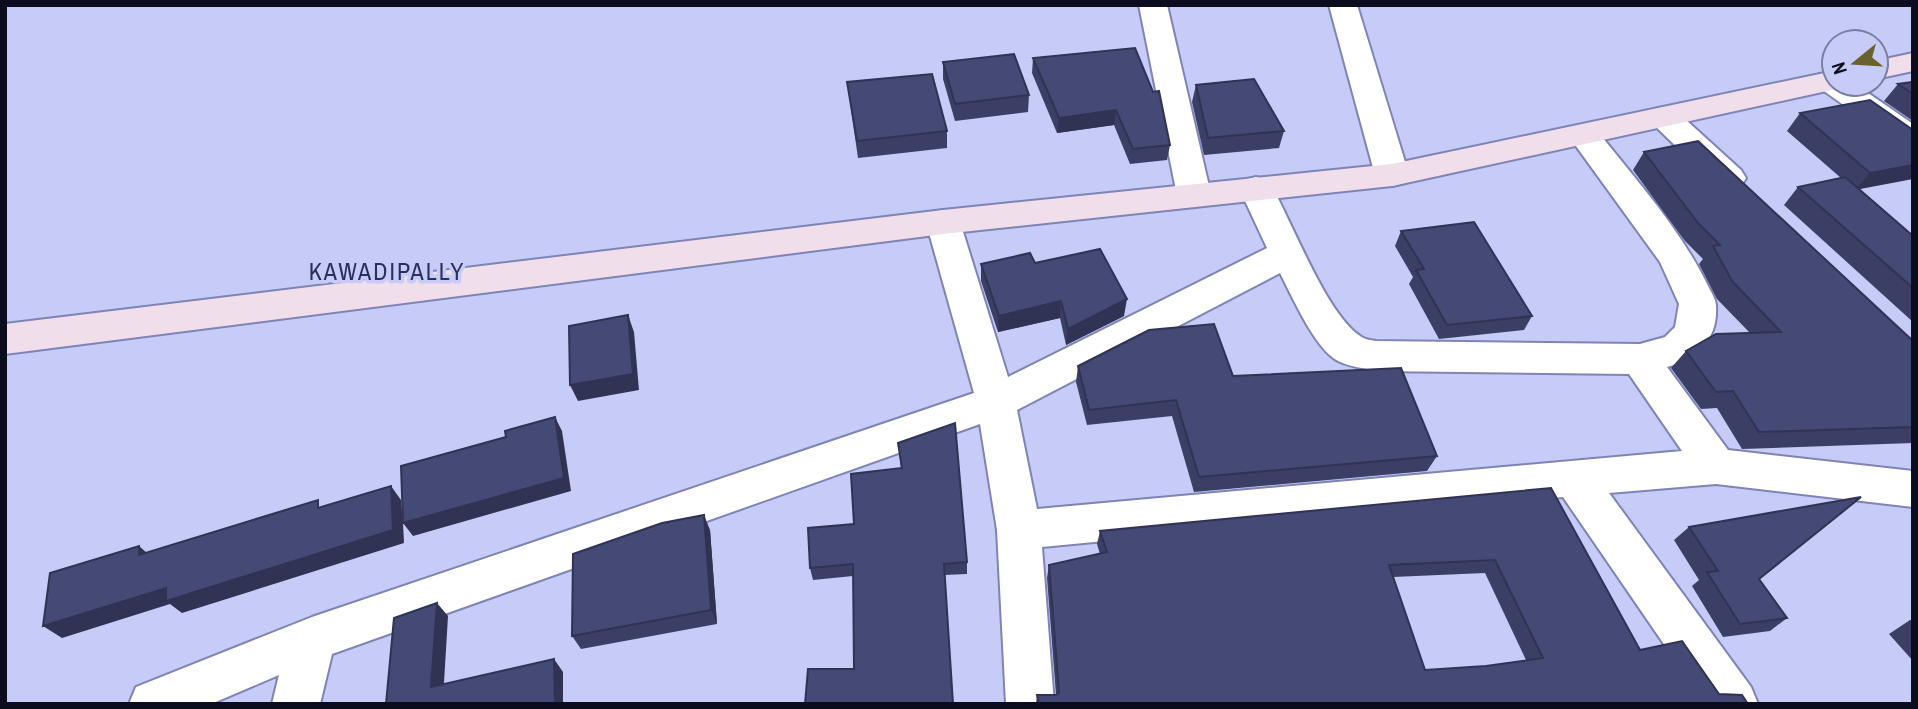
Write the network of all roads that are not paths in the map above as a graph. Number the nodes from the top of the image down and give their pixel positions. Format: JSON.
{"nodes":[{"id":1,"x":1153,"y":5,"type":"edge"},
{"id":2,"x":1343,"y":5,"type":"edge"},
{"id":3,"x":1913,"y":62,"type":"edge"},
{"id":4,"x":1890,"y":67,"type":"edge"},
{"id":5,"x":1820,"y":85,"type":"edge"},
{"id":6,"x":1855,"y":98,"type":"edge"},
{"id":7,"x":1664,"y":117,"type":"junction"},
{"id":8,"x":1584,"y":135,"type":"junction"},
{"id":9,"x":1913,"y":140,"type":"edge"},
{"id":10,"x":1392,"y":176,"type":"junction"},
{"id":11,"x":1256,"y":188,"type":"junction"},
{"id":12,"x":1194,"y":195,"type":"junction"},
{"id":13,"x":1754,"y":200,"type":"edge"},
{"id":14,"x":943,"y":222,"type":"junction"},
{"id":15,"x":1288,"y":253,"type":"junction"},
{"id":16,"x":5,"y":339,"type":"edge"},
{"id":17,"x":1640,"y":359,"type":"junction"},
{"id":18,"x":996,"y":401,"type":"junction"},
{"id":19,"x":1716,"y":466,"type":"junction"},
{"id":20,"x":1574,"y":478,"type":"junction"},
{"id":21,"x":1913,"y":489,"type":"edge"},
{"id":22,"x":1019,"y":530,"type":"junction"},
{"id":23,"x":312,"y":639,"type":"junction"},
{"id":24,"x":153,"y":704,"type":"edge"},
{"id":25,"x":296,"y":704,"type":"edge"},
{"id":26,"x":1030,"y":704,"type":"edge"},
{"id":27,"x":1734,"y":704,"type":"edge"}],
"edges":[{"from":1,"to":12,"type":"street"},
{"from":2,"to":10,"type":"street"},
{"from":3,"to":4,"type":"main road"},
{"from":5,"to":7,"type":"main road"},
{"from":6,"to":9,"type":"street"},
{"from":7,"to":8,"type":"main road"},
{"from":7,"to":13,"type":"street"},
{"from":8,"to":10,"type":"main road"},
{"from":8,"to":17,"type":"street"},
{"from":10,"to":11,"type":"main road"},
{"from":11,"to":12,"type":"main road"},
{"from":11,"to":15,"type":"street"},
{"from":12,"to":14,"type":"main road"},
{"from":14,"to":16,"type":"main road"},
{"from":14,"to":18,"type":"street"},
{"from":15,"to":17,"type":"street"},
{"from":15,"to":18,"type":"street"},
{"from":17,"to":19,"type":"street"},
{"from":18,"to":22,"type":"street"},
{"from":18,"to":23,"type":"street"},
{"from":19,"to":20,"type":"street"},
{"from":19,"to":21,"type":"street"},
{"from":20,"to":22,"type":"street"},
{"from":20,"to":27,"type":"street"},
{"from":22,"to":26,"type":"street"},
{"from":23,"to":24,"type":"street"},
{"from":23,"to":25,"type":"street"}]}
